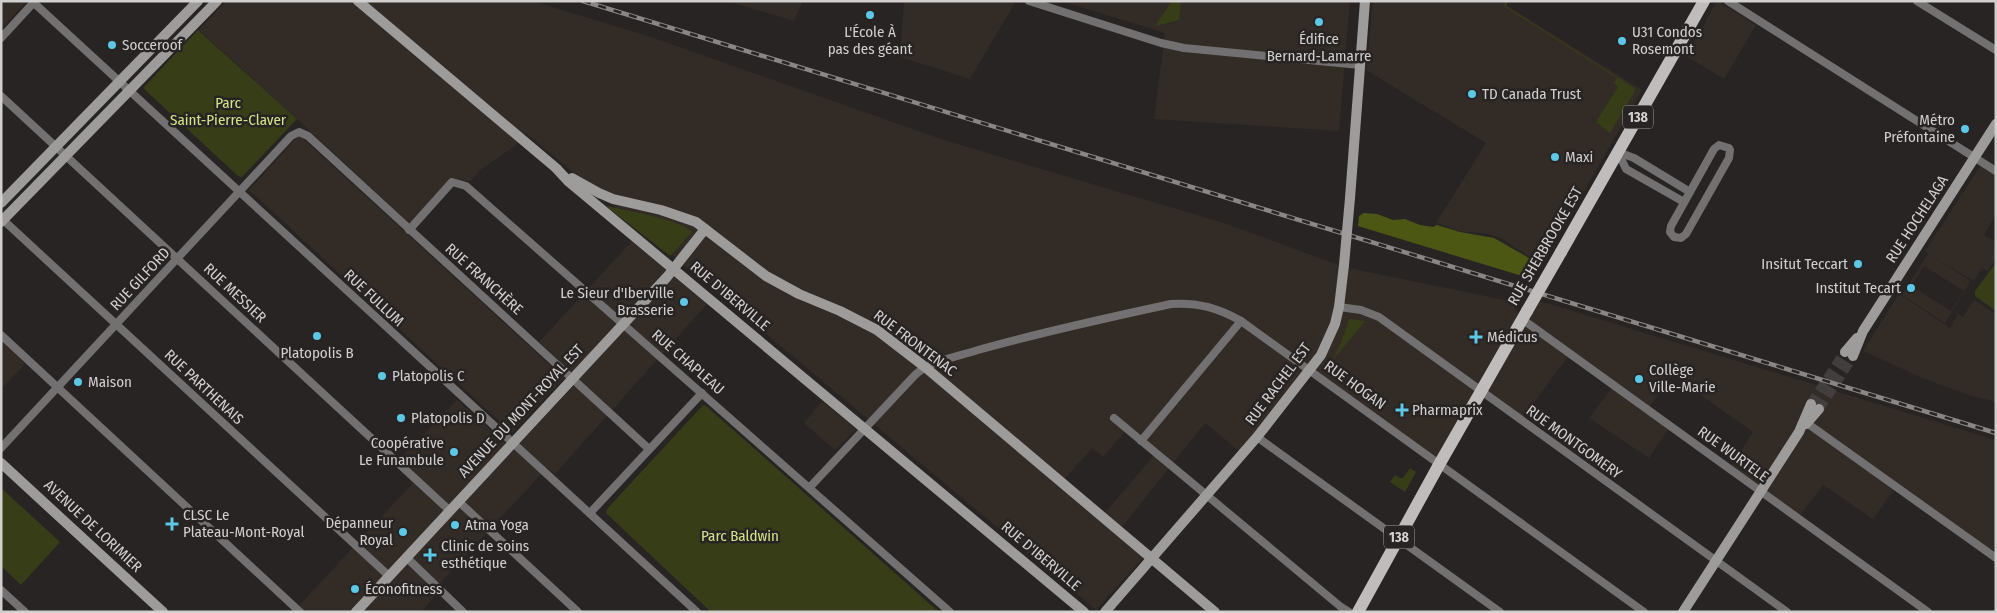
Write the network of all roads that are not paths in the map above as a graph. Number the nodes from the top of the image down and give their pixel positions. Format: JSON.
{"nodes":[{"id":1,"x":198,"y":1,"type":"edge"},
{"id":2,"x":217,"y":1,"type":"edge"},
{"id":3,"x":358,"y":1,"type":"edge"},
{"id":4,"x":1365,"y":1,"type":"edge"},
{"id":5,"x":1704,"y":1,"type":"edge"},
{"id":6,"x":1728,"y":1,"type":"edge"},
{"id":7,"x":1917,"y":1,"type":"edge"},
{"id":8,"x":34,"y":2,"type":"edge"},
{"id":9,"x":1032,"y":2,"type":"edge"},
{"id":10,"x":1,"y":38,"type":"edge"},
{"id":11,"x":1996,"y":50,"type":"edge"},
{"id":12,"x":1360,"y":65,"type":"junction"},
{"id":13,"x":120,"y":81,"type":"junction"},
{"id":14,"x":130,"y":90,"type":"junction"},
{"id":15,"x":1,"y":96,"type":"edge"},
{"id":16,"x":1996,"y":124,"type":"edge"},
{"id":17,"x":300,"y":132,"type":"joint"},
{"id":18,"x":56,"y":147,"type":"junction"},
{"id":19,"x":1618,"y":152,"type":"junction"},
{"id":20,"x":65,"y":155,"type":"junction"},
{"id":21,"x":1974,"y":157,"type":"junction"},
{"id":22,"x":556,"y":168,"type":"junction"},
{"id":23,"x":1996,"y":171,"type":"edge"},
{"id":24,"x":239,"y":192,"type":"junction"},
{"id":25,"x":1690,"y":192,"type":"junction"},
{"id":26,"x":1684,"y":202,"type":"junction"},
{"id":27,"x":1,"y":204,"type":"edge"},
{"id":28,"x":2,"y":220,"type":"edge"},
{"id":29,"x":705,"y":229,"type":"junction"},
{"id":30,"x":409,"y":230,"type":"junction"},
{"id":31,"x":178,"y":259,"type":"junction"},
{"id":32,"x":674,"y":269,"type":"junction"},
{"id":33,"x":1339,"y":306,"type":"junction"},
{"id":34,"x":1524,"y":315,"type":"junction"},
{"id":35,"x":1241,"y":321,"type":"junction"},
{"id":36,"x":623,"y":323,"type":"junction"},
{"id":37,"x":117,"y":325,"type":"junction"},
{"id":38,"x":1,"y":335,"type":"edge"},
{"id":39,"x":1849,"y":354,"type":"tunnel mouth"},
{"id":40,"x":926,"y":367,"type":"junction"},
{"id":41,"x":1311,"y":370,"type":"junction"},
{"id":42,"x":573,"y":379,"type":"junction"},
{"id":43,"x":58,"y":386,"type":"junction"},
{"id":44,"x":1480,"y":390,"type":"junction"},
{"id":45,"x":702,"y":393,"type":"junction"},
{"id":46,"x":1815,"y":407,"type":"tunnel mouth"},
{"id":47,"x":1114,"y":418,"type":"dead end"},
{"id":48,"x":1806,"y":422,"type":"junction"},
{"id":49,"x":864,"y":427,"type":"junction"},
{"id":50,"x":1257,"y":437,"type":"junction"},
{"id":51,"x":1141,"y":441,"type":"junction"},
{"id":52,"x":512,"y":443,"type":"junction"},
{"id":53,"x":1,"y":448,"type":"edge"},
{"id":54,"x":649,"y":449,"type":"junction"},
{"id":55,"x":1,"y":463,"type":"edge"},
{"id":56,"x":1440,"y":463,"type":"junction"},
{"id":57,"x":810,"y":487,"type":"junction"},
{"id":58,"x":1762,"y":491,"type":"junction"},
{"id":59,"x":1207,"y":496,"type":"junction"},
{"id":60,"x":458,"y":501,"type":"junction"},
{"id":61,"x":449,"y":510,"type":"junction"},
{"id":62,"x":590,"y":513,"type":"junction"},
{"id":63,"x":1398,"y":538,"type":"junction"},
{"id":64,"x":406,"y":557,"type":"junction"},
{"id":65,"x":1996,"y":558,"type":"edge"},
{"id":66,"x":1151,"y":559,"type":"junction"},
{"id":67,"x":1717,"y":561,"type":"junction"},
{"id":68,"x":389,"y":576,"type":"junction"},
{"id":69,"x":1,"y":590,"type":"edge"},
{"id":70,"x":695,"y":611,"type":"edge"},
{"id":71,"x":25,"y":612,"type":"edge"},
{"id":72,"x":163,"y":612,"type":"edge"},
{"id":73,"x":300,"y":612,"type":"edge"},
{"id":74,"x":356,"y":612,"type":"edge"},
{"id":75,"x":463,"y":612,"type":"edge"},
{"id":76,"x":578,"y":612,"type":"edge"},
{"id":77,"x":950,"y":612,"type":"edge"},
{"id":78,"x":1084,"y":612,"type":"edge"},
{"id":79,"x":1104,"y":612,"type":"edge"},
{"id":80,"x":1215,"y":612,"type":"edge"},
{"id":81,"x":1349,"y":612,"type":"edge"},
{"id":82,"x":1358,"y":612,"type":"edge"},
{"id":83,"x":1500,"y":612,"type":"edge"},
{"id":84,"x":1644,"y":612,"type":"edge"},
{"id":85,"x":1683,"y":612,"type":"edge"},
{"id":86,"x":1787,"y":612,"type":"edge"},
{"id":87,"x":1928,"y":612,"type":"edge"}],
"edges":[{"from":1,"to":13,"type":"main road"},
{"from":2,"to":14,"type":"main road"},
{"from":3,"to":22,"type":"main road","name":"RUE D'IBERVILLE"},
{"from":4,"to":12,"type":"main road","name":"RUE RACHEL EST"},
{"from":5,"to":19,"type":"main road","name":"RUE SHERBROOKE EST","number":"138"},
{"from":6,"to":21,"type":"street"},
{"from":7,"to":11,"type":"street"},
{"from":8,"to":10,"type":"street"},
{"from":8,"to":13,"type":"street","name":"RUE FULLUM"},
{"from":9,"to":12,"type":"street"},
{"from":12,"to":33,"type":"main road","name":"RUE RACHEL EST","bridge":true},
{"from":13,"to":14,"type":"street","name":"RUE FULLUM"},
{"from":13,"to":18,"type":"main road"},
{"from":14,"to":20,"type":"main road"},
{"from":14,"to":24,"type":"street","name":"RUE FULLUM"},
{"from":15,"to":18,"type":"street","name":"RUE MESSIER"},
{"from":16,"to":21,"type":"main road","name":"RUE HOCHELAGA"},
{"from":17,"to":24,"type":"street","name":"RUE GILFORD"},
{"from":17,"to":30,"type":"street","name":"RUE FRANCHÈRE"},
{"from":18,"to":20,"type":"street","name":"RUE MESSIER"},
{"from":18,"to":27,"type":"main road"},
{"from":19,"to":25,"type":"street"},
{"from":19,"to":26,"type":"street"},
{"from":19,"to":34,"type":"main road","name":"RUE SHERBROOKE EST","number":"138","bridge":true},
{"from":20,"to":28,"type":"main road"},
{"from":20,"to":31,"type":"street","name":"RUE MESSIER"},
{"from":21,"to":23,"type":"street"},
{"from":21,"to":39,"type":"main road","name":"RUE HOCHELAGA"},
{"from":22,"to":29,"type":"main road","name":"RUE FRONTENAC"},
{"from":22,"to":32,"type":"main road","name":"RUE D'IBERVILLE"},
{"from":24,"to":31,"type":"street","name":"RUE GILFORD"},
{"from":24,"to":52,"type":"street","name":"RUE FULLUM"},
{"from":25,"to":26,"type":"street"},
{"from":25,"to":26,"type":"street"},
{"from":28,"to":37,"type":"street","name":"RUE PARTHENAIS"},
{"from":29,"to":32,"type":"main road","name":"AVENUE DU MONT-ROYAL EST"},
{"from":29,"to":40,"type":"main road","name":"RUE FRONTENAC"},
{"from":30,"to":36,"type":"street","name":"RUE CHAPLEAU"},
{"from":30,"to":42,"type":"street","name":"RUE FRANCHÈRE"},
{"from":31,"to":37,"type":"street","name":"RUE GILFORD"},
{"from":31,"to":61,"type":"street","name":"RUE MESSIER"},
{"from":32,"to":36,"type":"main road","name":"AVENUE DU MONT-ROYAL EST"},
{"from":32,"to":49,"type":"main road","name":"RUE D'IBERVILLE"},
{"from":33,"to":41,"type":"main road","name":"RUE RACHEL EST"},
{"from":33,"to":44,"type":"street","name":"RUE MONTGOMERY"},
{"from":34,"to":44,"type":"main road","name":"RUE SHERBROOKE EST","number":"138"},
{"from":34,"to":58,"type":"street","name":"RUE WURTELE"},
{"from":35,"to":40,"type":"street","name":"RUE HOGAN"},
{"from":35,"to":41,"type":"street","name":"RUE HOGAN"},
{"from":35,"to":51,"type":"street"},
{"from":36,"to":42,"type":"main road","name":"AVENUE DU MONT-ROYAL EST"},
{"from":36,"to":45,"type":"street","name":"RUE CHAPLEAU"},
{"from":37,"to":43,"type":"street","name":"RUE GILFORD"},
{"from":37,"to":68,"type":"street","name":"RUE PARTHENAIS"},
{"from":38,"to":43,"type":"street"},
{"from":40,"to":49,"type":"street"},
{"from":40,"to":66,"type":"main road","name":"RUE FRONTENAC"},
{"from":41,"to":50,"type":"main road","name":"RUE RACHEL EST"},
{"from":41,"to":56,"type":"street","name":"RUE HOGAN"},
{"from":42,"to":52,"type":"main road","name":"AVENUE DU MONT-ROYAL EST"},
{"from":42,"to":54,"type":"street","name":"RUE FRANCHÈRE"},
{"from":43,"to":53,"type":"street","name":"RUE GILFORD"},
{"from":43,"to":73,"type":"street"},
{"from":44,"to":56,"type":"main road","name":"RUE SHERBROOKE EST","number":"138"},
{"from":44,"to":67,"type":"street","name":"RUE MONTGOMERY"},
{"from":45,"to":54,"type":"street"},
{"from":45,"to":57,"type":"street","name":"RUE CHAPLEAU"},
{"from":46,"to":48,"type":"main road"},
{"from":47,"to":51,"type":"street"},
{"from":48,"to":58,"type":"main road"},
{"from":48,"to":65,"type":"street"},
{"from":49,"to":57,"type":"street"},
{"from":49,"to":78,"type":"main road","name":"RUE D'IBERVILLE"},
{"from":50,"to":59,"type":"main road","name":"RUE RACHEL EST"},
{"from":50,"to":63,"type":"street"},
{"from":51,"to":59,"type":"street"},
{"from":52,"to":60,"type":"main road","name":"AVENUE DU MONT-ROYAL EST"},
{"from":52,"to":62,"type":"street","name":"RUE FULLUM"},
{"from":54,"to":62,"type":"street"},
{"from":55,"to":72,"type":"main road","name":"AVENUE DE LORIMIER"},
{"from":56,"to":63,"type":"main road","name":"RUE SHERBROOKE EST","number":"138"},
{"from":56,"to":84,"type":"street","name":"RUE HOGAN"},
{"from":57,"to":77,"type":"street","name":"RUE CHAPLEAU"},
{"from":58,"to":67,"type":"main road"},
{"from":58,"to":87,"type":"street","name":"RUE WURTELE"},
{"from":59,"to":66,"type":"main road","name":"RUE RACHEL EST"},
{"from":59,"to":81,"type":"street"},
{"from":60,"to":61,"type":"main road","name":"AVENUE DU MONT-ROYAL EST"},
{"from":60,"to":76,"type":"street"},
{"from":61,"to":64,"type":"main road","name":"AVENUE DU MONT-ROYAL EST"},
{"from":62,"to":70,"type":"street","name":"RUE FULLUM"},
{"from":63,"to":82,"type":"main road","name":"RUE SHERBROOKE EST","number":"138"},
{"from":63,"to":83,"type":"street"},
{"from":64,"to":68,"type":"main road","name":"AVENUE DU MONT-ROYAL EST"},
{"from":64,"to":75,"type":"street"},
{"from":66,"to":79,"type":"main road","name":"RUE RACHEL EST"},
{"from":66,"to":80,"type":"main road","name":"RUE FRONTENAC"},
{"from":67,"to":85,"type":"main road"},
{"from":67,"to":86,"type":"street","name":"RUE MONTGOMERY"},
{"from":68,"to":74,"type":"main road","name":"AVENUE DU MONT-ROYAL EST"},
{"from":69,"to":71,"type":"street"}]}
